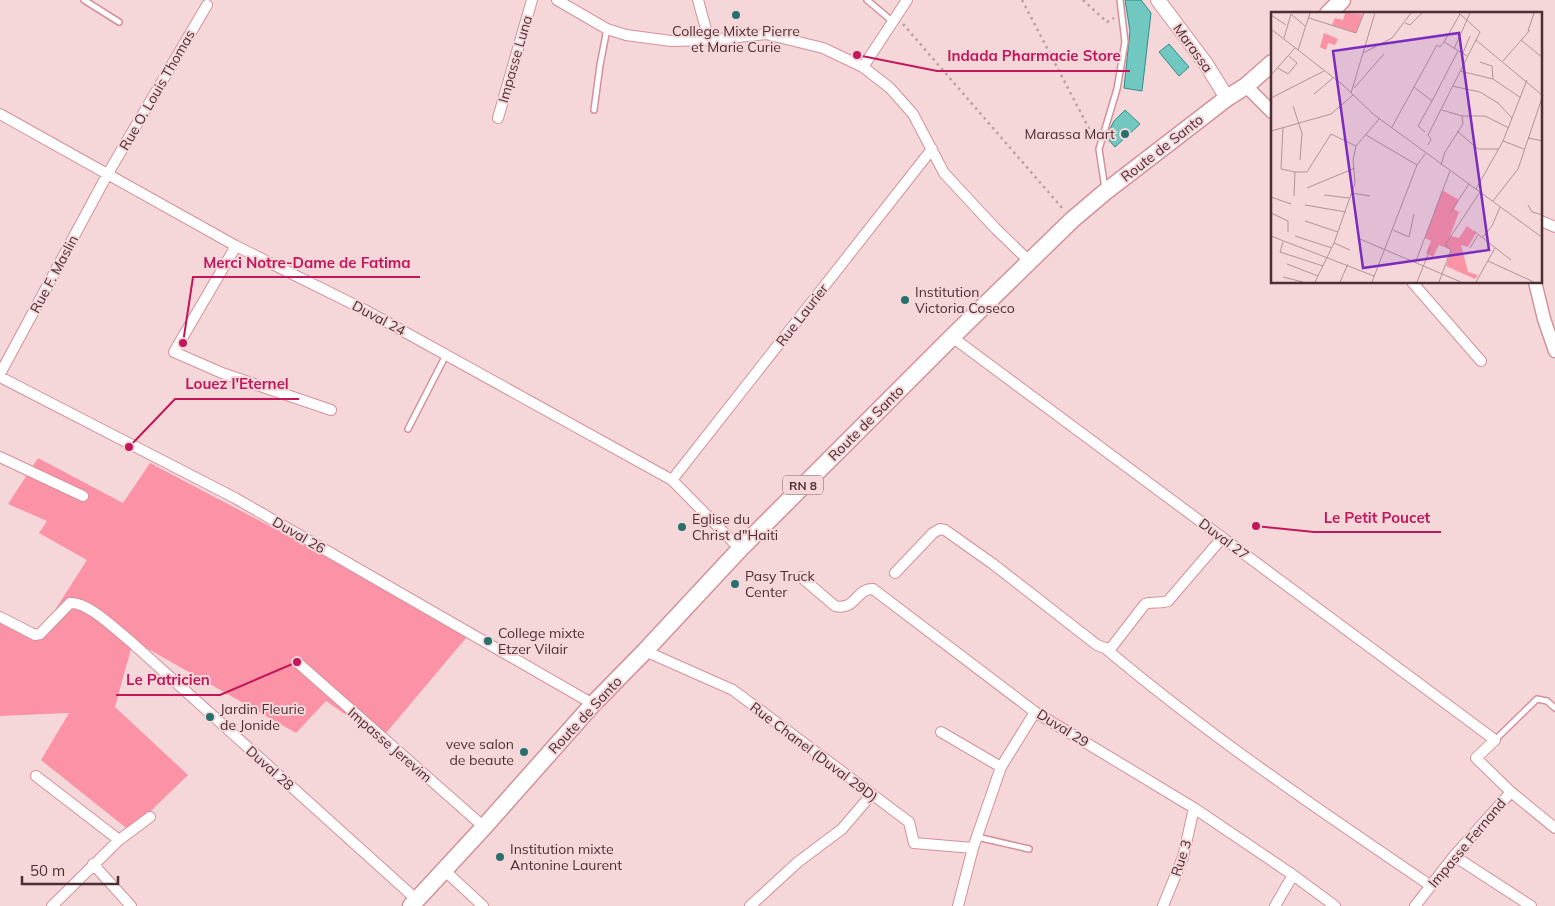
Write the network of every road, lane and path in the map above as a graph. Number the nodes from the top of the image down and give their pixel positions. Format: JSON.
{"nodes":[{"id":1,"x":84,"y":0,"type":"edge"},
{"id":2,"x":532,"y":0,"type":"edge"},
{"id":3,"x":557,"y":0,"type":"edge"},
{"id":4,"x":698,"y":0,"type":"edge"},
{"id":5,"x":867,"y":0,"type":"edge"},
{"id":6,"x":907,"y":0,"type":"edge"},
{"id":7,"x":1022,"y":0,"type":"edge"},
{"id":8,"x":1083,"y":0,"type":"edge"},
{"id":9,"x":1120,"y":0,"type":"edge"},
{"id":10,"x":1158,"y":0,"type":"edge"},
{"id":11,"x":1342,"y":0,"type":"edge"},
{"id":12,"x":207,"y":5,"type":"dead end"},
{"id":13,"x":1330,"y":12,"type":"edge"},
{"id":14,"x":1122,"y":14,"type":"junction"},
{"id":15,"x":894,"y":18,"type":"junction"},
{"id":16,"x":119,"y":22,"type":"dead end"},
{"id":17,"x":607,"y":29,"type":"junction"},
{"id":18,"x":709,"y":40,"type":"junction"},
{"id":19,"x":1271,"y":64,"type":"edge"},
{"id":20,"x":863,"y":67,"type":"junction"},
{"id":21,"x":1246,"y":86,"type":"junction"},
{"id":22,"x":1227,"y":98,"type":"junction"},
{"id":23,"x":594,"y":110,"type":"dead end"},
{"id":24,"x":1271,"y":111,"type":"edge"},
{"id":25,"x":0,"y":114,"type":"edge"},
{"id":26,"x":498,"y":118,"type":"dead end"},
{"id":27,"x":932,"y":149,"type":"junction"},
{"id":28,"x":1099,"y":149,"type":"junction"},
{"id":29,"x":107,"y":175,"type":"junction"},
{"id":30,"x":1105,"y":192,"type":"junction"},
{"id":31,"x":1072,"y":220,"type":"junction"},
{"id":32,"x":1542,"y":221,"type":"edge"},
{"id":33,"x":1555,"y":227,"type":"edge"},
{"id":34,"x":236,"y":246,"type":"junction"},
{"id":35,"x":1030,"y":262,"type":"junction"},
{"id":36,"x":1414,"y":284,"type":"edge"},
{"id":37,"x":1535,"y":284,"type":"edge"},
{"id":38,"x":952,"y":337,"type":"junction"},
{"id":39,"x":1555,"y":351,"type":"edge"},
{"id":40,"x":446,"y":355,"type":"junction"},
{"id":41,"x":1481,"y":361,"type":"dead end"},
{"id":42,"x":0,"y":375,"type":"edge"},
{"id":43,"x":331,"y":410,"type":"dead end"},
{"id":44,"x":408,"y":429,"type":"dead end"},
{"id":45,"x":0,"y":457,"type":"edge"},
{"id":46,"x":672,"y":480,"type":"junction"},
{"id":47,"x":83,"y":496,"type":"dead end"},
{"id":48,"x":1222,"y":538,"type":"junction"},
{"id":49,"x":740,"y":549,"type":"junction"},
{"id":50,"x":895,"y":572,"type":"dead end"},
{"id":51,"x":801,"y":577,"type":"dead end"},
{"id":52,"x":0,"y":617,"type":"edge"},
{"id":53,"x":1104,"y":648,"type":"junction"},
{"id":54,"x":645,"y":652,"type":"junction"},
{"id":55,"x":297,"y":662,"type":"dead end"},
{"id":56,"x":593,"y":704,"type":"junction"},
{"id":57,"x":1555,"y":708,"type":"edge"},
{"id":58,"x":1036,"y":712,"type":"junction"},
{"id":59,"x":941,"y":732,"type":"dead end"},
{"id":60,"x":1495,"y":740,"type":"junction"},
{"id":61,"x":1000,"y":767,"type":"junction"},
{"id":62,"x":36,"y":776,"type":"dead end"},
{"id":63,"x":1511,"y":792,"type":"junction"},
{"id":64,"x":871,"y":795,"type":"junction"},
{"id":65,"x":1194,"y":808,"type":"junction"},
{"id":66,"x":150,"y":817,"type":"dead end"},
{"id":67,"x":484,"y":827,"type":"junction"},
{"id":68,"x":1555,"y":828,"type":"edge"},
{"id":69,"x":977,"y":837,"type":"junction"},
{"id":70,"x":120,"y":840,"type":"junction"},
{"id":71,"x":973,"y":848,"type":"junction"},
{"id":72,"x":1029,"y":848,"type":"dead end"},
{"id":73,"x":1454,"y":856,"type":"junction"},
{"id":74,"x":93,"y":864,"type":"junction"},
{"id":75,"x":444,"y":870,"type":"junction"},
{"id":76,"x":1293,"y":875,"type":"junction"},
{"id":77,"x":1430,"y":886,"type":"junction"},
{"id":78,"x":414,"y":903,"type":"edge"},
{"id":79,"x":52,"y":906,"type":"edge"},
{"id":80,"x":131,"y":906,"type":"edge"},
{"id":81,"x":483,"y":906,"type":"edge"},
{"id":82,"x":750,"y":906,"type":"edge"},
{"id":83,"x":958,"y":906,"type":"edge"},
{"id":84,"x":1163,"y":906,"type":"edge"},
{"id":85,"x":1275,"y":906,"type":"edge"},
{"id":86,"x":1335,"y":906,"type":"edge"},
{"id":87,"x":1414,"y":906,"type":"edge"},
{"id":88,"x":1531,"y":906,"type":"edge"}],
"edges":[{"from":1,"to":16,"type":"lane"},
{"from":2,"to":26,"type":"street","name":"Impasse Luna"},
{"from":3,"to":17,"type":"street"},
{"from":4,"to":18,"type":"street"},
{"from":5,"to":15,"type":"lane"},
{"from":6,"to":15,"type":"street"},
{"from":7,"to":28,"type":"path"},
{"from":8,"to":14,"type":"path"},
{"from":9,"to":14,"type":"lane"},
{"from":10,"to":22,"type":"main road","name":"Marassa"},
{"from":11,"to":13,"type":"main road"},
{"from":12,"to":29,"type":"street","name":"Rue O. Louis Thomas"},
{"from":14,"to":28,"type":"lane"},
{"from":15,"to":20,"type":"street"},
{"from":15,"to":31,"type":"path"},
{"from":17,"to":18,"type":"street"},
{"from":17,"to":23,"type":"lane"},
{"from":18,"to":20,"type":"street"},
{"from":19,"to":21,"type":"main road","name":"Route de Santo","number":"RN 8"},
{"from":20,"to":27,"type":"street"},
{"from":21,"to":22,"type":"main road","name":"Route de Santo","number":"RN 8"},
{"from":21,"to":24,"type":"street"},
{"from":22,"to":30,"type":"main road","name":"Route de Santo","number":"RN 8"},
{"from":25,"to":29,"type":"street","name":"Duval 24"},
{"from":27,"to":35,"type":"street"},
{"from":27,"to":46,"type":"street","name":"Rue Laurier"},
{"from":28,"to":30,"type":"lane"},
{"from":29,"to":34,"type":"street","name":"Duval 24"},
{"from":29,"to":42,"type":"street","name":"Rue F. Maslin"},
{"from":30,"to":31,"type":"main road","name":"Route de Santo","number":"RN 8"},
{"from":31,"to":35,"type":"main road","name":"Route de Santo","number":"RN 8"},
{"from":32,"to":33,"type":"street"},
{"from":34,"to":40,"type":"street","name":"Duval 24"},
{"from":34,"to":43,"type":"street"},
{"from":35,"to":38,"type":"main road","name":"Route de Santo","number":"RN 8"},
{"from":36,"to":41,"type":"street"},
{"from":37,"to":39,"type":"street"},
{"from":38,"to":48,"type":"street","name":"Duval 27"},
{"from":38,"to":49,"type":"main road","name":"Route de Santo","number":"RN 8"},
{"from":40,"to":44,"type":"lane"},
{"from":40,"to":46,"type":"street","name":"Duval 24"},
{"from":42,"to":56,"type":"street","name":"Duval 26"},
{"from":45,"to":47,"type":"street"},
{"from":46,"to":49,"type":"street","name":"Duval 24"},
{"from":48,"to":53,"type":"street"},
{"from":48,"to":60,"type":"street","name":"Duval 27"},
{"from":49,"to":54,"type":"main road","name":"Route de Santo","number":"RN 8"},
{"from":50,"to":53,"type":"street"},
{"from":51,"to":58,"type":"street","name":"Duval 29"},
{"from":52,"to":78,"type":"street","name":"Duval 28"},
{"from":53,"to":77,"type":"street"},
{"from":54,"to":56,"type":"main road","name":"Route de Santo","number":"RN 8"},
{"from":54,"to":64,"type":"street","name":"Rue Chanel (Duval 29D)"},
{"from":55,"to":67,"type":"street","name":"Impasse Jerevim"},
{"from":56,"to":67,"type":"main road","name":"Route de Santo","number":"RN 8"},
{"from":57,"to":60,"type":"lane"},
{"from":58,"to":61,"type":"street"},
{"from":58,"to":65,"type":"street","name":"Duval 29"},
{"from":59,"to":61,"type":"street"},
{"from":60,"to":63,"type":"street","name":"Impasse Fernand"},
{"from":61,"to":69,"type":"street"},
{"from":62,"to":70,"type":"street"},
{"from":63,"to":68,"type":"street"},
{"from":63,"to":73,"type":"street","name":"Impasse Fernand"},
{"from":64,"to":71,"type":"street","name":"Rue Chanel (Duval 29D)"},
{"from":64,"to":82,"type":"street"},
{"from":65,"to":76,"type":"street","name":"Duval 29"},
{"from":65,"to":84,"type":"street","name":"Rue 3"},
{"from":66,"to":70,"type":"street"},
{"from":67,"to":75,"type":"main road","name":"Route de Santo","number":"RN 8"},
{"from":69,"to":71,"type":"street"},
{"from":69,"to":72,"type":"lane"},
{"from":70,"to":74,"type":"street"},
{"from":71,"to":83,"type":"street"},
{"from":73,"to":77,"type":"street","name":"Impasse Fernand"},
{"from":73,"to":88,"type":"street"},
{"from":74,"to":79,"type":"street"},
{"from":74,"to":80,"type":"street"},
{"from":75,"to":78,"type":"main road","name":"Route de Santo","number":"RN 8"},
{"from":75,"to":81,"type":"street"},
{"from":76,"to":85,"type":"street"},
{"from":76,"to":86,"type":"street","name":"Duval 29"},
{"from":77,"to":87,"type":"street","name":"Impasse Fernand"}]}
